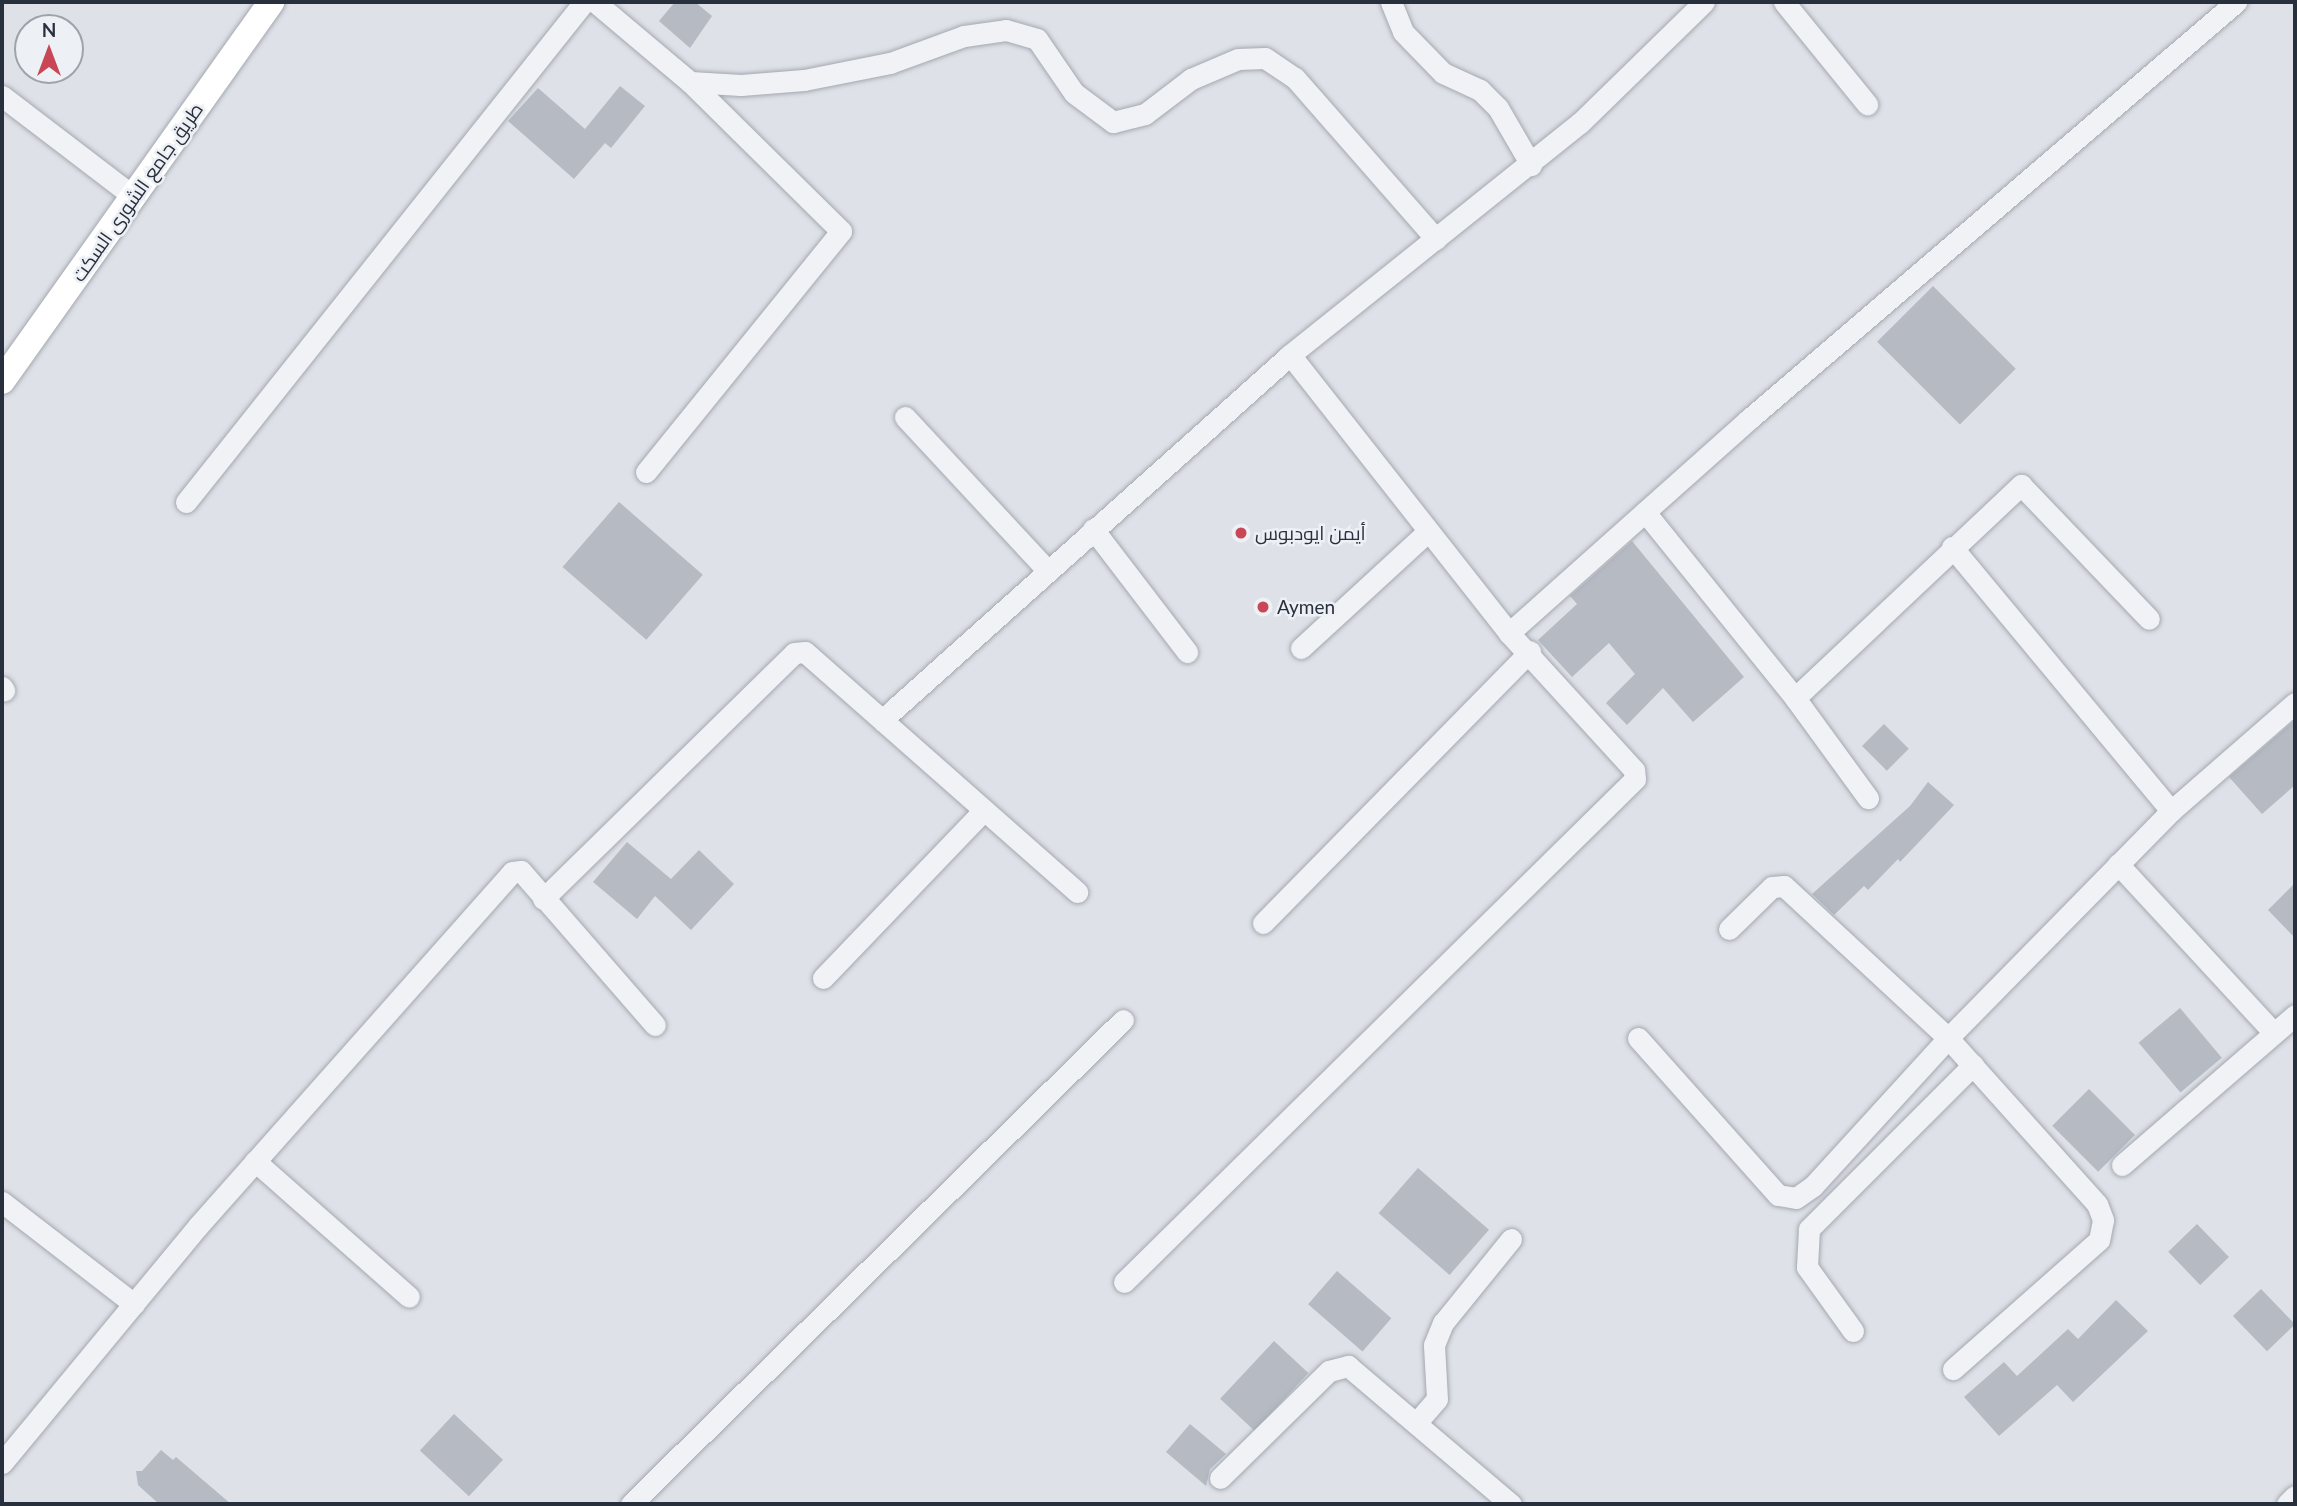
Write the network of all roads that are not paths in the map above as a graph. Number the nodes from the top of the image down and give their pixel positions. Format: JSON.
{"nodes":[{"id":1,"x":271,"y":2,"type":"edge"},
{"id":2,"x":584,"y":2,"type":"edge"},
{"id":3,"x":595,"y":2,"type":"edge"},
{"id":4,"x":1391,"y":2,"type":"edge"},
{"id":5,"x":1704,"y":2,"type":"edge"},
{"id":6,"x":1784,"y":2,"type":"edge"},
{"id":7,"x":2235,"y":2,"type":"edge"},
{"id":8,"x":690,"y":82,"type":"junction"},
{"id":9,"x":2,"y":96,"type":"edge"},
{"id":10,"x":1867,"y":104,"type":"dead end"},
{"id":11,"x":1531,"y":164,"type":"junction"},
{"id":12,"x":134,"y":197,"type":"junction"},
{"id":13,"x":1436,"y":239,"type":"junction"},
{"id":14,"x":1290,"y":355,"type":"junction"},
{"id":15,"x":2,"y":382,"type":"edge"},
{"id":16,"x":905,"y":417,"type":"dead end"},
{"id":17,"x":646,"y":472,"type":"dead end"},
{"id":18,"x":186,"y":502,"type":"dead end"},
{"id":19,"x":1645,"y":512,"type":"junction"},
{"id":20,"x":1093,"y":529,"type":"junction"},
{"id":21,"x":1427,"y":532,"type":"junction"},
{"id":22,"x":1952,"y":547,"type":"junction"},
{"id":23,"x":1047,"y":570,"type":"junction"},
{"id":24,"x":2149,"y":619,"type":"dead end"},
{"id":25,"x":1509,"y":633,"type":"junction"},
{"id":26,"x":1301,"y":648,"type":"dead end"},
{"id":27,"x":1530,"y":651,"type":"junction"},
{"id":28,"x":1187,"y":652,"type":"dead end"},
{"id":29,"x":1795,"y":698,"type":"junction"},
{"id":30,"x":2295,"y":703,"type":"edge"},
{"id":31,"x":882,"y":720,"type":"junction"},
{"id":32,"x":1868,"y":798,"type":"dead end"},
{"id":33,"x":983,"y":811,"type":"junction"},
{"id":34,"x":2171,"y":811,"type":"junction"},
{"id":35,"x":2118,"y":864,"type":"junction"},
{"id":36,"x":1077,"y":892,"type":"dead end"},
{"id":37,"x":542,"y":900,"type":"junction"},
{"id":38,"x":1263,"y":923,"type":"dead end"},
{"id":39,"x":1729,"y":929,"type":"dead end"},
{"id":40,"x":823,"y":978,"type":"dead end"},
{"id":41,"x":2295,"y":1015,"type":"edge"},
{"id":42,"x":1123,"y":1020,"type":"dead end"},
{"id":43,"x":655,"y":1025,"type":"dead end"},
{"id":44,"x":2274,"y":1033,"type":"junction"},
{"id":45,"x":1638,"y":1038,"type":"dead end"},
{"id":46,"x":1948,"y":1038,"type":"junction"},
{"id":47,"x":1973,"y":1065,"type":"junction"},
{"id":48,"x":255,"y":1161,"type":"junction"},
{"id":49,"x":2122,"y":1165,"type":"dead end"},
{"id":50,"x":2,"y":1202,"type":"edge"},
{"id":51,"x":1511,"y":1239,"type":"dead end"},
{"id":52,"x":1124,"y":1283,"type":"dead end"},
{"id":53,"x":409,"y":1297,"type":"dead end"},
{"id":54,"x":134,"y":1304,"type":"junction"},
{"id":55,"x":1853,"y":1331,"type":"dead end"},
{"id":56,"x":1953,"y":1370,"type":"dead end"},
{"id":57,"x":1417,"y":1422,"type":"junction"},
{"id":58,"x":2,"y":1463,"type":"edge"},
{"id":59,"x":1220,"y":1478,"type":"dead end"},
{"id":60,"x":2295,"y":1496,"type":"edge"},
{"id":61,"x":631,"y":1504,"type":"edge"},
{"id":62,"x":1511,"y":1504,"type":"edge"},
{"id":63,"x":2287,"y":1504,"type":"edge"}],
"edges":[{"from":1,"to":12,"type":"main road","name":"طريق جامع الشورى السكت"},
{"from":2,"to":18,"type":"street"},
{"from":3,"to":8,"type":"street"},
{"from":4,"to":11,"type":"street"},
{"from":5,"to":11,"type":"street"},
{"from":6,"to":10,"type":"street"},
{"from":7,"to":19,"type":"street"},
{"from":8,"to":13,"type":"street"},
{"from":8,"to":17,"type":"street"},
{"from":9,"to":12,"type":"street"},
{"from":11,"to":13,"type":"street"},
{"from":12,"to":15,"type":"main road","name":"طريق جامع الشورى السكت"},
{"from":13,"to":14,"type":"street"},
{"from":14,"to":20,"type":"street"},
{"from":14,"to":21,"type":"street"},
{"from":16,"to":23,"type":"street"},
{"from":19,"to":25,"type":"street"},
{"from":19,"to":29,"type":"street"},
{"from":20,"to":23,"type":"street"},
{"from":20,"to":28,"type":"street"},
{"from":21,"to":25,"type":"street"},
{"from":21,"to":26,"type":"street"},
{"from":22,"to":24,"type":"street"},
{"from":22,"to":29,"type":"street"},
{"from":22,"to":34,"type":"street"},
{"from":23,"to":31,"type":"street"},
{"from":25,"to":27,"type":"street"},
{"from":27,"to":38,"type":"street"},
{"from":27,"to":52,"type":"street"},
{"from":29,"to":32,"type":"street"},
{"from":30,"to":34,"type":"street"},
{"from":31,"to":33,"type":"street"},
{"from":31,"to":37,"type":"street"},
{"from":33,"to":36,"type":"street"},
{"from":33,"to":40,"type":"street"},
{"from":34,"to":35,"type":"street"},
{"from":35,"to":44,"type":"street"},
{"from":35,"to":46,"type":"street"},
{"from":37,"to":43,"type":"street"},
{"from":37,"to":48,"type":"street"},
{"from":39,"to":46,"type":"street"},
{"from":41,"to":44,"type":"street"},
{"from":42,"to":61,"type":"street"},
{"from":44,"to":49,"type":"street"},
{"from":45,"to":46,"type":"street"},
{"from":46,"to":47,"type":"street"},
{"from":47,"to":55,"type":"street"},
{"from":47,"to":56,"type":"street"},
{"from":48,"to":53,"type":"street"},
{"from":48,"to":54,"type":"street"},
{"from":50,"to":54,"type":"street"},
{"from":51,"to":57,"type":"street"},
{"from":54,"to":58,"type":"street"},
{"from":57,"to":59,"type":"street"},
{"from":57,"to":62,"type":"street"},
{"from":60,"to":63,"type":"street"}]}
